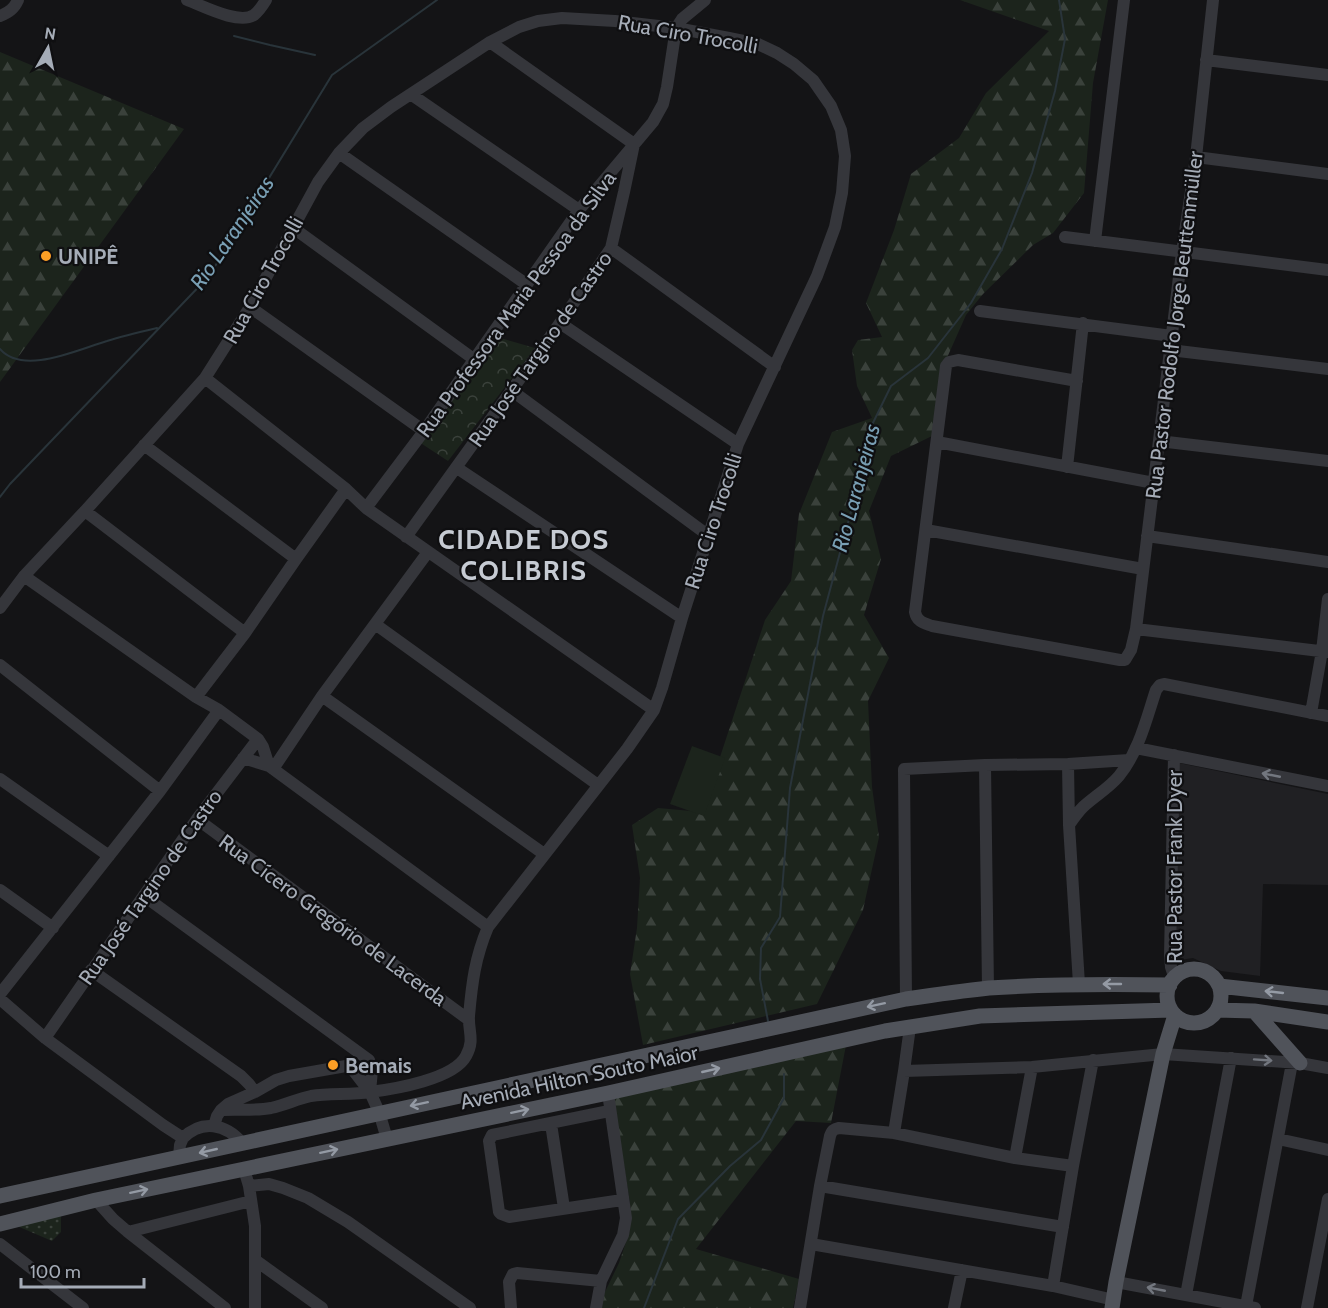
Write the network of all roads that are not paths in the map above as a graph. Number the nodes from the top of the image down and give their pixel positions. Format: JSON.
{"nodes":[{"id":1,"x":18,"y":0,"type":"edge"},
{"id":2,"x":187,"y":0,"type":"edge"},
{"id":3,"x":266,"y":0,"type":"edge"},
{"id":4,"x":705,"y":0,"type":"edge"},
{"id":5,"x":1124,"y":0,"type":"edge"},
{"id":6,"x":1213,"y":0,"type":"edge"},
{"id":7,"x":0,"y":16,"type":"edge"},
{"id":8,"x":676,"y":28,"type":"junction"},
{"id":9,"x":490,"y":42,"type":"junction"},
{"id":10,"x":1206,"y":60,"type":"junction"},
{"id":11,"x":1328,"y":75,"type":"edge"},
{"id":12,"x":412,"y":95,"type":"junction"},
{"id":13,"x":634,"y":144,"type":"junction"},
{"id":14,"x":339,"y":153,"type":"junction"},
{"id":15,"x":1196,"y":157,"type":"junction"},
{"id":16,"x":1328,"y":174,"type":"edge"},
{"id":17,"x":579,"y":210,"type":"junction"},
{"id":18,"x":292,"y":227,"type":"junction"},
{"id":19,"x":1065,"y":237,"type":"dead end"},
{"id":20,"x":1095,"y":241,"type":"junction"},
{"id":21,"x":611,"y":248,"type":"junction"},
{"id":22,"x":1182,"y":252,"type":"junction"},
{"id":23,"x":1328,"y":270,"type":"edge"},
{"id":24,"x":526,"y":284,"type":"junction"},
{"id":25,"x":250,"y":307,"type":"junction"},
{"id":26,"x":980,"y":311,"type":"dead end"},
{"id":27,"x":560,"y":323,"type":"junction"},
{"id":28,"x":1083,"y":323,"type":"junction"},
{"id":29,"x":1172,"y":336,"type":"junction"},
{"id":30,"x":1170,"y":350,"type":"junction"},
{"id":31,"x":475,"y":360,"type":"junction"},
{"id":32,"x":775,"y":366,"type":"junction"},
{"id":33,"x":1328,"y":369,"type":"edge"},
{"id":34,"x":205,"y":378,"type":"junction"},
{"id":35,"x":1077,"y":381,"type":"junction"},
{"id":36,"x":511,"y":390,"type":"junction"},
{"id":37,"x":424,"y":431,"type":"junction"},
{"id":38,"x":1159,"y":441,"type":"junction"},
{"id":39,"x":937,"y":442,"type":"junction"},
{"id":40,"x":738,"y":444,"type":"junction"},
{"id":41,"x":144,"y":446,"type":"junction"},
{"id":42,"x":1328,"y":461,"type":"edge"},
{"id":43,"x":1067,"y":467,"type":"junction"},
{"id":44,"x":457,"y":468,"type":"junction"},
{"id":45,"x":1154,"y":483,"type":"junction"},
{"id":46,"x":346,"y":489,"type":"junction"},
{"id":47,"x":366,"y":508,"type":"junction"},
{"id":48,"x":85,"y":511,"type":"junction"},
{"id":49,"x":926,"y":530,"type":"junction"},
{"id":50,"x":709,"y":536,"type":"junction"},
{"id":51,"x":1147,"y":536,"type":"junction"},
{"id":52,"x":406,"y":537,"type":"junction"},
{"id":53,"x":429,"y":552,"type":"junction"},
{"id":54,"x":296,"y":559,"type":"junction"},
{"id":55,"x":1328,"y":562,"type":"edge"},
{"id":56,"x":1143,"y":569,"type":"junction"},
{"id":57,"x":24,"y":576,"type":"junction"},
{"id":58,"x":1328,"y":598,"type":"edge"},
{"id":59,"x":0,"y":608,"type":"edge"},
{"id":60,"x":682,"y":618,"type":"junction"},
{"id":61,"x":375,"y":624,"type":"junction"},
{"id":62,"x":1136,"y":629,"type":"junction"},
{"id":63,"x":245,"y":633,"type":"junction"},
{"id":64,"x":1325,"y":652,"type":"edge"},
{"id":65,"x":0,"y":665,"type":"edge"},
{"id":66,"x":322,"y":696,"type":"junction"},
{"id":67,"x":196,"y":697,"type":"junction"},
{"id":68,"x":654,"y":710,"type":"junction"},
{"id":69,"x":219,"y":711,"type":"junction"},
{"id":70,"x":1311,"y":713,"type":"junction"},
{"id":71,"x":1328,"y":716,"type":"edge"},
{"id":72,"x":258,"y":739,"type":"junction"},
{"id":73,"x":1137,"y":748,"type":"junction"},
{"id":74,"x":1174,"y":755,"type":"junction"},
{"id":75,"x":243,"y":758,"type":"junction"},
{"id":76,"x":1129,"y":760,"type":"junction"},
{"id":77,"x":1068,"y":764,"type":"junction"},
{"id":78,"x":985,"y":765,"type":"junction"},
{"id":79,"x":271,"y":767,"type":"junction"},
{"id":80,"x":0,"y":779,"type":"edge"},
{"id":81,"x":598,"y":785,"type":"junction"},
{"id":82,"x":1328,"y":786,"type":"edge"},
{"id":83,"x":160,"y":791,"type":"junction"},
{"id":84,"x":196,"y":819,"type":"junction"},
{"id":85,"x":1069,"y":825,"type":"junction"},
{"id":86,"x":544,"y":854,"type":"junction"},
{"id":87,"x":110,"y":856,"type":"junction"},
{"id":88,"x":0,"y":890,"type":"edge"},
{"id":89,"x":144,"y":896,"type":"junction"},
{"id":90,"x":488,"y":927,"type":"junction"},
{"id":91,"x":53,"y":928,"type":"junction"},
{"id":92,"x":91,"y":970,"type":"junction"},
{"id":93,"x":1172,"y":982,"type":"junction"},
{"id":94,"x":1079,"y":984,"type":"junction"},
{"id":95,"x":1219,"y":986,"type":"junction"},
{"id":96,"x":988,"y":988,"type":"junction"},
{"id":97,"x":0,"y":994,"type":"edge"},
{"id":98,"x":1328,"y":998,"type":"edge"},
{"id":99,"x":0,"y":999,"type":"edge"},
{"id":100,"x":906,"y":999,"type":"junction"},
{"id":101,"x":1217,"y":1010,"type":"junction"},
{"id":102,"x":1254,"y":1011,"type":"junction"},
{"id":103,"x":1173,"y":1012,"type":"junction"},
{"id":104,"x":469,"y":1020,"type":"junction"},
{"id":105,"x":1328,"y":1022,"type":"edge"},
{"id":106,"x":1196,"y":1023,"type":"junction"},
{"id":107,"x":910,"y":1027,"type":"junction"},
{"id":108,"x":45,"y":1038,"type":"junction"},
{"id":109,"x":1163,"y":1054,"type":"junction"},
{"id":110,"x":1231,"y":1058,"type":"junction"},
{"id":111,"x":1093,"y":1060,"type":"junction"},
{"id":112,"x":1296,"y":1063,"type":"junction"},
{"id":113,"x":1032,"y":1067,"type":"junction"},
{"id":114,"x":1328,"y":1068,"type":"edge"},
{"id":115,"x":904,"y":1071,"type":"junction"},
{"id":116,"x":255,"y":1092,"type":"junction"},
{"id":117,"x":370,"y":1092,"type":"junction"},
{"id":118,"x":608,"y":1093,"type":"junction"},
{"id":119,"x":221,"y":1110,"type":"junction"},
{"id":120,"x":609,"y":1111,"type":"junction"},
{"id":121,"x":379,"y":1112,"type":"junction"},
{"id":122,"x":551,"y":1124,"type":"junction"},
{"id":123,"x":214,"y":1126,"type":"junction"},
{"id":124,"x":894,"y":1133,"type":"junction"},
{"id":125,"x":183,"y":1138,"type":"junction"},
{"id":126,"x":387,"y":1139,"type":"junction"},
{"id":127,"x":1278,"y":1139,"type":"junction"},
{"id":128,"x":242,"y":1143,"type":"junction"},
{"id":129,"x":1328,"y":1150,"type":"edge"},
{"id":130,"x":178,"y":1157,"type":"junction"},
{"id":131,"x":1015,"y":1158,"type":"junction"},
{"id":132,"x":1073,"y":1166,"type":"junction"},
{"id":133,"x":126,"y":1169,"type":"junction"},
{"id":134,"x":244,"y":1169,"type":"junction"},
{"id":135,"x":81,"y":1179,"type":"junction"},
{"id":136,"x":249,"y":1186,"type":"junction"},
{"id":137,"x":820,"y":1186,"type":"junction"},
{"id":138,"x":0,"y":1196,"type":"edge"},
{"id":139,"x":113,"y":1197,"type":"junction"},
{"id":140,"x":1328,"y":1199,"type":"edge"},
{"id":141,"x":96,"y":1200,"type":"junction"},
{"id":142,"x":622,"y":1200,"type":"junction"},
{"id":143,"x":251,"y":1201,"type":"junction"},
{"id":144,"x":73,"y":1205,"type":"junction"},
{"id":145,"x":564,"y":1209,"type":"junction"},
{"id":146,"x":0,"y":1224,"type":"edge"},
{"id":147,"x":1062,"y":1227,"type":"junction"},
{"id":148,"x":128,"y":1232,"type":"junction"},
{"id":149,"x":0,"y":1244,"type":"edge"},
{"id":150,"x":811,"y":1244,"type":"junction"},
{"id":151,"x":255,"y":1260,"type":"junction"},
{"id":152,"x":962,"y":1270,"type":"junction"},
{"id":153,"x":601,"y":1281,"type":"junction"},
{"id":154,"x":1116,"y":1282,"type":"junction"},
{"id":155,"x":1053,"y":1286,"type":"junction"},
{"id":156,"x":1186,"y":1295,"type":"junction"},
{"id":157,"x":1113,"y":1304,"type":"edge"},
{"id":158,"x":1250,"y":1307,"type":"edge"},
{"id":159,"x":83,"y":1308,"type":"edge"},
{"id":160,"x":225,"y":1308,"type":"edge"},
{"id":161,"x":255,"y":1308,"type":"edge"},
{"id":162,"x":322,"y":1308,"type":"edge"},
{"id":163,"x":470,"y":1308,"type":"edge"},
{"id":164,"x":511,"y":1308,"type":"edge"},
{"id":165,"x":596,"y":1308,"type":"edge"},
{"id":166,"x":800,"y":1308,"type":"edge"},
{"id":167,"x":954,"y":1308,"type":"edge"},
{"id":168,"x":1307,"y":1308,"type":"edge"}],
"edges":[{"from":1,"to":7,"type":"street"},
{"from":2,"to":3,"type":"street"},
{"from":4,"to":8,"type":"street"},
{"from":5,"to":20,"type":"street"},
{"from":6,"to":10,"type":"street","name":"Rua Pastor Rodolfo Jorge Beuttenmüller"},
{"from":8,"to":9,"type":"street","name":"Rua Ciro Trocolli"},
{"from":8,"to":13,"type":"street","name":"Rua Professora Maria Pessoa da Silva"},
{"from":8,"to":32,"type":"street","name":"Rua Ciro Trocolli"},
{"from":9,"to":12,"type":"street","name":"Rua Ciro Trocolli"},
{"from":9,"to":13,"type":"street"},
{"from":10,"to":11,"type":"street"},
{"from":10,"to":15,"type":"street","name":"Rua Pastor Rodolfo Jorge Beuttenmüller"},
{"from":12,"to":14,"type":"street","name":"Rua Ciro Trocolli"},
{"from":12,"to":17,"type":"street"},
{"from":13,"to":17,"type":"street","name":"Rua Professora Maria Pessoa da Silva"},
{"from":13,"to":21,"type":"street","name":"Rua José Targino de Castro"},
{"from":14,"to":18,"type":"street","name":"Rua Ciro Trocolli"},
{"from":14,"to":24,"type":"street"},
{"from":15,"to":16,"type":"street"},
{"from":15,"to":22,"type":"street","name":"Rua Pastor Rodolfo Jorge Beuttenmüller"},
{"from":17,"to":24,"type":"street","name":"Rua Professora Maria Pessoa da Silva"},
{"from":18,"to":25,"type":"street","name":"Rua Ciro Trocolli"},
{"from":18,"to":31,"type":"street"},
{"from":19,"to":20,"type":"street"},
{"from":20,"to":22,"type":"street"},
{"from":21,"to":27,"type":"street","name":"Rua José Targino de Castro"},
{"from":21,"to":32,"type":"street"},
{"from":22,"to":23,"type":"street"},
{"from":22,"to":29,"type":"street","name":"Rua Pastor Rodolfo Jorge Beuttenmüller"},
{"from":24,"to":31,"type":"street","name":"Rua Professora Maria Pessoa da Silva"},
{"from":25,"to":34,"type":"street","name":"Rua Ciro Trocolli"},
{"from":25,"to":37,"type":"street"},
{"from":26,"to":28,"type":"street"},
{"from":27,"to":36,"type":"street","name":"Rua José Targino de Castro"},
{"from":27,"to":40,"type":"street"},
{"from":28,"to":29,"type":"street"},
{"from":28,"to":35,"type":"street"},
{"from":29,"to":30,"type":"street","name":"Rua Pastor Rodolfo Jorge Beuttenmüller"},
{"from":30,"to":33,"type":"street"},
{"from":30,"to":38,"type":"street","name":"Rua Pastor Rodolfo Jorge Beuttenmüller"},
{"from":31,"to":37,"type":"street","name":"Rua Professora Maria Pessoa da Silva"},
{"from":32,"to":40,"type":"street","name":"Rua Ciro Trocolli"},
{"from":34,"to":41,"type":"street","name":"Rua Ciro Trocolli"},
{"from":34,"to":46,"type":"street"},
{"from":35,"to":39,"type":"street"},
{"from":35,"to":43,"type":"street"},
{"from":36,"to":44,"type":"street","name":"Rua José Targino de Castro"},
{"from":36,"to":50,"type":"street"},
{"from":37,"to":47,"type":"street","name":"Rua Professora Maria Pessoa da Silva"},
{"from":38,"to":42,"type":"street"},
{"from":38,"to":45,"type":"street","name":"Rua Pastor Rodolfo Jorge Beuttenmüller"},
{"from":39,"to":43,"type":"street"},
{"from":39,"to":49,"type":"street"},
{"from":40,"to":50,"type":"street","name":"Rua Ciro Trocolli"},
{"from":41,"to":48,"type":"street","name":"Rua Ciro Trocolli"},
{"from":41,"to":54,"type":"street"},
{"from":43,"to":45,"type":"street"},
{"from":44,"to":52,"type":"street","name":"Rua José Targino de Castro"},
{"from":44,"to":60,"type":"street"},
{"from":45,"to":51,"type":"street","name":"Rua Pastor Rodolfo Jorge Beuttenmüller"},
{"from":46,"to":47,"type":"street"},
{"from":46,"to":54,"type":"street"},
{"from":47,"to":52,"type":"street"},
{"from":48,"to":57,"type":"street","name":"Rua Ciro Trocolli"},
{"from":48,"to":63,"type":"street"},
{"from":49,"to":56,"type":"street"},
{"from":49,"to":62,"type":"street","name":"Rua Pastor Rodolfo Jorge Beuttenmüller"},
{"from":50,"to":60,"type":"street","name":"Rua Ciro Trocolli"},
{"from":51,"to":55,"type":"street"},
{"from":51,"to":56,"type":"street","name":"Rua Pastor Rodolfo Jorge Beuttenmüller"},
{"from":52,"to":53,"type":"street"},
{"from":53,"to":61,"type":"street"},
{"from":53,"to":68,"type":"street"},
{"from":54,"to":63,"type":"street"},
{"from":56,"to":62,"type":"street","name":"Rua Pastor Rodolfo Jorge Beuttenmüller"},
{"from":57,"to":59,"type":"street","name":"Rua Ciro Trocolli"},
{"from":57,"to":67,"type":"street"},
{"from":58,"to":64,"type":"street"},
{"from":60,"to":68,"type":"street","name":"Rua Ciro Trocolli"},
{"from":61,"to":66,"type":"street"},
{"from":61,"to":81,"type":"street"},
{"from":62,"to":64,"type":"street"},
{"from":63,"to":67,"type":"street"},
{"from":64,"to":70,"type":"street"},
{"from":65,"to":83,"type":"street"},
{"from":66,"to":79,"type":"street"},
{"from":66,"to":86,"type":"street"},
{"from":67,"to":69,"type":"street"},
{"from":68,"to":81,"type":"street","name":"Rua Ciro Trocolli"},
{"from":69,"to":72,"type":"street"},
{"from":69,"to":83,"type":"street"},
{"from":70,"to":71,"type":"street"},
{"from":70,"to":73,"type":"street"},
{"from":72,"to":75,"type":"street","name":"Rua José Targino de Castro"},
{"from":72,"to":79,"type":"street"},
{"from":73,"to":74,"type":"street"},
{"from":73,"to":76,"type":"street"},
{"from":82,"to":74,"type":"street","one_way":true},
{"from":74,"to":93,"type":"street","name":"Rua Pastor Frank Dyer"},
{"from":75,"to":79,"type":"street"},
{"from":75,"to":84,"type":"street","name":"Rua José Targino de Castro"},
{"from":76,"to":77,"type":"street"},
{"from":76,"to":85,"type":"street"},
{"from":77,"to":78,"type":"street"},
{"from":77,"to":85,"type":"street"},
{"from":78,"to":96,"type":"street"},
{"from":78,"to":100,"type":"street"},
{"from":79,"to":90,"type":"street"},
{"from":80,"to":87,"type":"street"},
{"from":81,"to":86,"type":"street","name":"Rua Ciro Trocolli"},
{"from":83,"to":87,"type":"street"},
{"from":84,"to":89,"type":"street","name":"Rua José Targino de Castro"},
{"from":84,"to":104,"type":"street","name":"Rua Cícero Gregório de Lacerda"},
{"from":85,"to":94,"type":"street"},
{"from":86,"to":90,"type":"street","name":"Rua Ciro Trocolli"},
{"from":87,"to":91,"type":"street"},
{"from":88,"to":91,"type":"street"},
{"from":89,"to":92,"type":"street","name":"Rua José Targino de Castro"},
{"from":89,"to":117,"type":"street"},
{"from":90,"to":104,"type":"street","name":"Rua Ciro Trocolli"},
{"from":91,"to":97,"type":"street"},
{"from":92,"to":108,"type":"street","name":"Rua José Targino de Castro"},
{"from":92,"to":116,"type":"street"},
{"from":93,"to":94,"type":"main road","name":"Avenida Hilton Souto Maior","one_way":true},
{"from":93,"to":95,"type":"main road"},
{"from":93,"to":103,"type":"main road"},
{"from":94,"to":96,"type":"main road","name":"Avenida Hilton Souto Maior"},
{"from":98,"to":95,"type":"main road","one_way":true},
{"from":95,"to":101,"type":"main road"},
{"from":96,"to":100,"type":"main road","name":"Avenida Hilton Souto Maior"},
{"from":99,"to":108,"type":"street"},
{"from":100,"to":121,"type":"main road","name":"Avenida Hilton Souto Maior","one_way":true},
{"from":101,"to":102,"type":"main road"},
{"from":101,"to":106,"type":"main road"},
{"from":102,"to":105,"type":"main road"},
{"from":102,"to":112,"type":"main road"},
{"from":103,"to":106,"type":"main road"},
{"from":103,"to":107,"type":"main road","name":"Avenida Hilton Souto Maior"},
{"from":103,"to":109,"type":"main road"},
{"from":104,"to":117,"type":"street","name":"Rua Ciro Trocolli"},
{"from":106,"to":109,"type":"main road"},
{"from":107,"to":115,"type":"street"},
{"from":118,"to":107,"type":"main road","name":"Avenida Hilton Souto Maior","one_way":true},
{"from":108,"to":125,"type":"street"},
{"from":109,"to":110,"type":"street"},
{"from":109,"to":111,"type":"street"},
{"from":109,"to":154,"type":"main road"},
{"from":110,"to":112,"type":"street","one_way":true},
{"from":110,"to":156,"type":"street"},
{"from":111,"to":113,"type":"street"},
{"from":111,"to":132,"type":"street"},
{"from":112,"to":114,"type":"street"},
{"from":112,"to":127,"type":"street"},
{"from":113,"to":115,"type":"street"},
{"from":113,"to":131,"type":"street"},
{"from":115,"to":124,"type":"street"},
{"from":116,"to":117,"type":"street"},
{"from":116,"to":119,"type":"street"},
{"from":117,"to":119,"type":"street","name":"Rua Ciro Trocolli"},
{"from":117,"to":121,"type":"street"},
{"from":118,"to":120,"type":"street"},
{"from":126,"to":118,"type":"main road","name":"Avenida Hilton Souto Maior","one_way":true},
{"from":119,"to":123,"type":"street"},
{"from":120,"to":122,"type":"street","name":"Avenida Hilton Souto Maior"},
{"from":120,"to":142,"type":"street"},
{"from":121,"to":126,"type":"street"},
{"from":121,"to":128,"type":"main road","name":"Avenida Hilton Souto Maior"},
{"from":122,"to":145,"type":"street"},
{"from":122,"to":145,"type":"street","name":"Avenida Hilton Souto Maior"},
{"from":123,"to":125,"type":"street"},
{"from":123,"to":128,"type":"street"},
{"from":124,"to":131,"type":"street"},
{"from":124,"to":137,"type":"street"},
{"from":125,"to":130,"type":"street"},
{"from":134,"to":126,"type":"main road","name":"Avenida Hilton Souto Maior","one_way":true},
{"from":127,"to":129,"type":"street"},
{"from":127,"to":158,"type":"street"},
{"from":128,"to":130,"type":"main road","name":"Avenida Hilton Souto Maior","one_way":true},
{"from":130,"to":133,"type":"main road","name":"Avenida Hilton Souto Maior"},
{"from":131,"to":132,"type":"street"},
{"from":132,"to":147,"type":"street"},
{"from":133,"to":135,"type":"main road","name":"Avenida Hilton Souto Maior"},
{"from":133,"to":139,"type":"main road"},
{"from":134,"to":136,"type":"street"},
{"from":139,"to":134,"type":"main road","name":"Avenida Hilton Souto Maior","one_way":true},
{"from":135,"to":138,"type":"main road","name":"Avenida Hilton Souto Maior"},
{"from":135,"to":144,"type":"main road"},
{"from":136,"to":143,"type":"street"},
{"from":136,"to":163,"type":"street"},
{"from":137,"to":147,"type":"street"},
{"from":137,"to":150,"type":"street"},
{"from":139,"to":141,"type":"main road","name":"Avenida Hilton Souto Maior"},
{"from":140,"to":168,"type":"street"},
{"from":141,"to":144,"type":"main road","name":"Avenida Hilton Souto Maior"},
{"from":141,"to":148,"type":"street"},
{"from":142,"to":145,"type":"street","name":"Avenida Hilton Souto Maior"},
{"from":142,"to":153,"type":"street"},
{"from":143,"to":148,"type":"street"},
{"from":143,"to":151,"type":"street"},
{"from":144,"to":146,"type":"main road","name":"Avenida Hilton Souto Maior"},
{"from":147,"to":155,"type":"street"},
{"from":148,"to":160,"type":"street"},
{"from":149,"to":159,"type":"street"},
{"from":150,"to":152,"type":"street"},
{"from":150,"to":166,"type":"street"},
{"from":151,"to":161,"type":"street"},
{"from":151,"to":162,"type":"street"},
{"from":152,"to":155,"type":"street"},
{"from":152,"to":167,"type":"street"},
{"from":153,"to":164,"type":"street"},
{"from":153,"to":165,"type":"street"},
{"from":156,"to":154,"type":"street","one_way":true},
{"from":154,"to":157,"type":"main road"},
{"from":155,"to":157,"type":"street"},
{"from":156,"to":158,"type":"street"}]}
